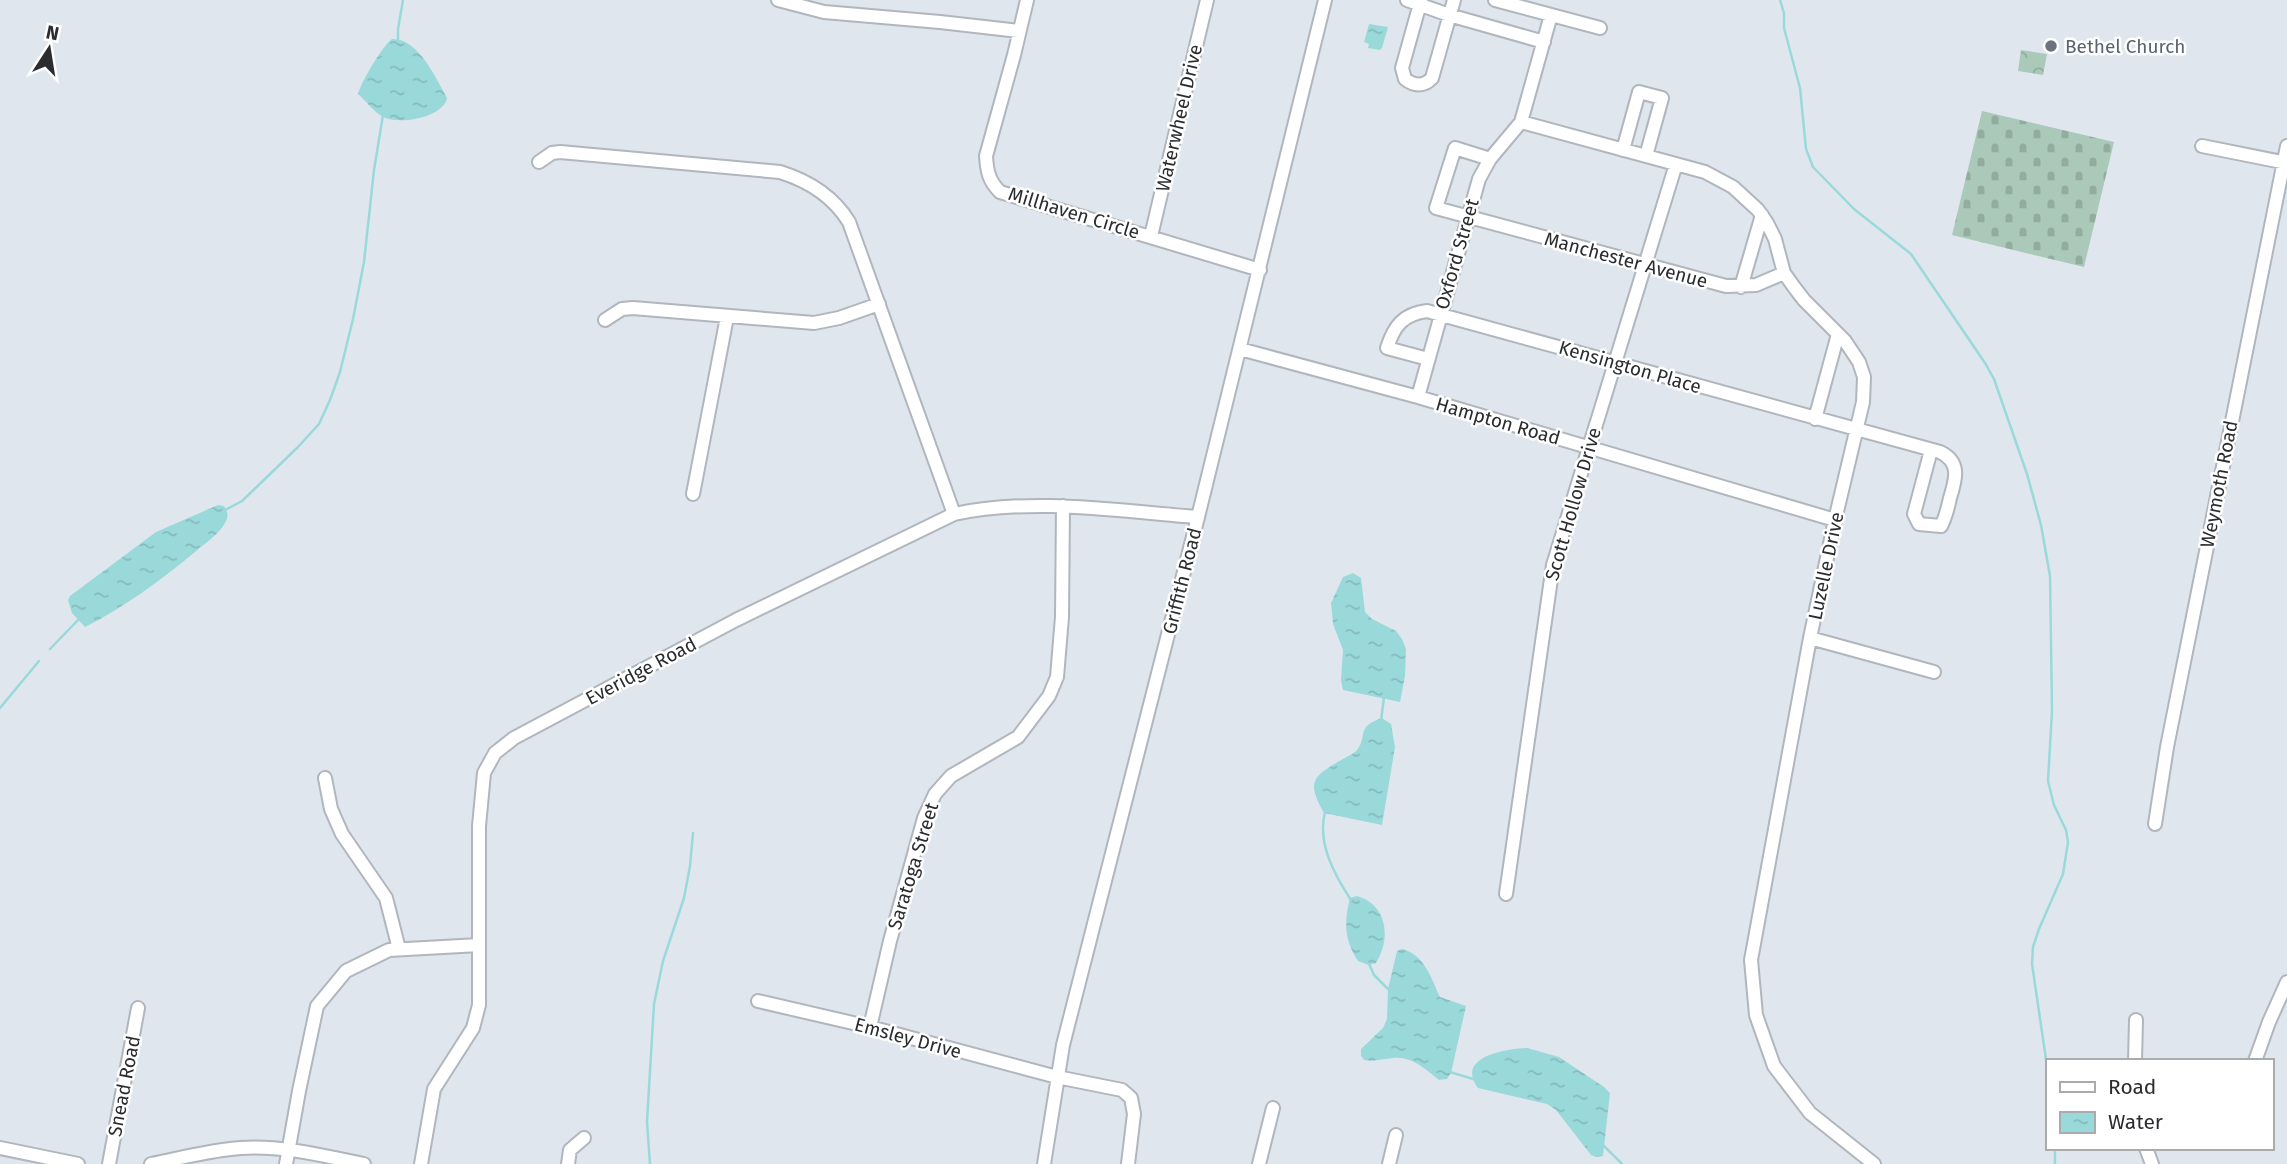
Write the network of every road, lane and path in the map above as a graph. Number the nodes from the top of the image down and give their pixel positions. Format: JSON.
{"nodes":[{"id":1,"x":778,"y":0,"type":"edge"},
{"id":2,"x":1027,"y":0,"type":"edge"},
{"id":3,"x":1207,"y":0,"type":"edge"},
{"id":4,"x":1325,"y":0,"type":"edge"},
{"id":5,"x":1407,"y":0,"type":"edge"},
{"id":6,"x":1454,"y":0,"type":"edge"},
{"id":7,"x":1495,"y":0,"type":"edge"},
{"id":8,"x":1420,"y":2,"type":"edge"},
{"id":9,"x":1449,"y":15,"type":"junction"},
{"id":10,"x":1551,"y":15,"type":"junction"},
{"id":11,"x":1600,"y":28,"type":"dead end"},
{"id":12,"x":1019,"y":31,"type":"junction"},
{"id":13,"x":1544,"y":42,"type":"junction"},
{"id":14,"x":1521,"y":122,"type":"junction"},
{"id":15,"x":2202,"y":146,"type":"dead end"},
{"id":16,"x":2287,"y":146,"type":"edge"},
{"id":17,"x":1623,"y":149,"type":"junction"},
{"id":18,"x":1646,"y":156,"type":"junction"},
{"id":19,"x":1490,"y":159,"type":"junction"},
{"id":20,"x":539,"y":162,"type":"dead end"},
{"id":21,"x":2285,"y":162,"type":"edge"},
{"id":22,"x":1676,"y":164,"type":"junction"},
{"id":23,"x":1762,"y":215,"type":"junction"},
{"id":24,"x":1467,"y":216,"type":"junction"},
{"id":25,"x":1151,"y":236,"type":"junction"},
{"id":26,"x":1644,"y":265,"type":"junction"},
{"id":27,"x":1260,"y":270,"type":"junction"},
{"id":28,"x":1784,"y":272,"type":"junction"},
{"id":29,"x":1741,"y":287,"type":"junction"},
{"id":30,"x":879,"y":304,"type":"junction"},
{"id":31,"x":1440,"y":314,"type":"junction"},
{"id":32,"x":727,"y":317,"type":"junction"},
{"id":33,"x":605,"y":320,"type":"dead end"},
{"id":34,"x":1838,"y":334,"type":"junction"},
{"id":35,"x":1240,"y":349,"type":"junction"},
{"id":36,"x":1428,"y":359,"type":"junction"},
{"id":37,"x":1615,"y":362,"type":"junction"},
{"id":38,"x":1418,"y":397,"type":"junction"},
{"id":39,"x":1815,"y":419,"type":"junction"},
{"id":40,"x":1856,"y":430,"type":"junction"},
{"id":41,"x":1588,"y":447,"type":"junction"},
{"id":42,"x":1931,"y":450,"type":"junction"},
{"id":43,"x":692,"y":494,"type":"dead end"},
{"id":44,"x":1063,"y":506,"type":"junction"},
{"id":45,"x":954,"y":514,"type":"junction"},
{"id":46,"x":1198,"y":517,"type":"junction"},
{"id":47,"x":1835,"y":520,"type":"junction"},
{"id":48,"x":1810,"y":638,"type":"junction"},
{"id":49,"x":1934,"y":671,"type":"dead end"},
{"id":50,"x":325,"y":778,"type":"dead end"},
{"id":51,"x":2155,"y":824,"type":"dead end"},
{"id":52,"x":1506,"y":894,"type":"dead end"},
{"id":53,"x":479,"y":946,"type":"junction"},
{"id":54,"x":399,"y":949,"type":"junction"},
{"id":55,"x":2286,"y":985,"type":"edge"},
{"id":56,"x":758,"y":1000,"type":"dead end"},
{"id":57,"x":138,"y":1008,"type":"dead end"},
{"id":58,"x":2136,"y":1020,"type":"dead end"},
{"id":59,"x":870,"y":1027,"type":"junction"},
{"id":60,"x":2135,"y":1059,"type":"edge"},
{"id":61,"x":2256,"y":1059,"type":"edge"},
{"id":62,"x":1058,"y":1077,"type":"junction"},
{"id":63,"x":1273,"y":1108,"type":"dead end"},
{"id":64,"x":1396,"y":1135,"type":"dead end"},
{"id":65,"x":584,"y":1138,"type":"dead end"},
{"id":66,"x":0,"y":1148,"type":"edge"},
{"id":67,"x":289,"y":1150,"type":"junction"},
{"id":68,"x":78,"y":1164,"type":"edge"},
{"id":69,"x":109,"y":1164,"type":"edge"},
{"id":70,"x":151,"y":1164,"type":"edge"},
{"id":71,"x":286,"y":1164,"type":"edge"},
{"id":72,"x":364,"y":1164,"type":"edge"},
{"id":73,"x":421,"y":1164,"type":"edge"},
{"id":74,"x":568,"y":1164,"type":"edge"},
{"id":75,"x":1044,"y":1164,"type":"edge"},
{"id":76,"x":1128,"y":1164,"type":"edge"},
{"id":77,"x":1260,"y":1164,"type":"edge"},
{"id":78,"x":1389,"y":1164,"type":"edge"},
{"id":79,"x":1874,"y":1164,"type":"edge"}],
"edges":[{"from":1,"to":12,"type":"street"},
{"from":2,"to":12,"type":"street","name":"Millhaven Circle"},
{"from":3,"to":25,"type":"street","name":"Waterwheel Drive"},
{"from":4,"to":27,"type":"street","name":"Griffith Road"},
{"from":5,"to":8,"type":"street"},
{"from":6,"to":9,"type":"street"},
{"from":7,"to":10,"type":"street"},
{"from":8,"to":9,"type":"street"},
{"from":8,"to":9,"type":"street"},
{"from":9,"to":13,"type":"street"},
{"from":10,"to":11,"type":"street"},
{"from":10,"to":13,"type":"street"},
{"from":12,"to":25,"type":"street","name":"Millhaven Circle"},
{"from":13,"to":14,"type":"street"},
{"from":14,"to":17,"type":"street","name":"Luzelle Drive"},
{"from":14,"to":19,"type":"street","name":"Oxford Street"},
{"from":15,"to":21,"type":"street"},
{"from":16,"to":21,"type":"street","name":"Weymoth Road"},
{"from":17,"to":18,"type":"street","name":"Luzelle Drive"},
{"from":17,"to":18,"type":"street"},
{"from":18,"to":22,"type":"street","name":"Luzelle Drive"},
{"from":19,"to":24,"type":"street","name":"Oxford Street"},
{"from":19,"to":24,"type":"street","name":"Manchester Avenue"},
{"from":20,"to":30,"type":"street"},
{"from":21,"to":51,"type":"street","name":"Weymoth Road"},
{"from":22,"to":23,"type":"street","name":"Luzelle Drive"},
{"from":22,"to":26,"type":"street","name":"Scott Hollow Drive"},
{"from":23,"to":28,"type":"street","name":"Luzelle Drive"},
{"from":23,"to":29,"type":"street"},
{"from":24,"to":26,"type":"street","name":"Manchester Avenue"},
{"from":24,"to":31,"type":"street","name":"Oxford Street"},
{"from":25,"to":27,"type":"street","name":"Millhaven Circle"},
{"from":26,"to":29,"type":"street","name":"Manchester Avenue"},
{"from":26,"to":37,"type":"street","name":"Scott Hollow Drive"},
{"from":27,"to":35,"type":"street","name":"Griffith Road"},
{"from":28,"to":29,"type":"street","name":"Manchester Avenue"},
{"from":28,"to":34,"type":"street","name":"Luzelle Drive"},
{"from":30,"to":32,"type":"street"},
{"from":30,"to":45,"type":"street"},
{"from":31,"to":36,"type":"street","name":"Oxford Street"},
{"from":31,"to":36,"type":"street","name":"Kensington Place"},
{"from":31,"to":37,"type":"street","name":"Kensington Place"},
{"from":32,"to":33,"type":"street"},
{"from":32,"to":43,"type":"street"},
{"from":34,"to":39,"type":"street"},
{"from":34,"to":40,"type":"street","name":"Luzelle Drive"},
{"from":35,"to":38,"type":"street","name":"Hampton Road"},
{"from":35,"to":46,"type":"street","name":"Griffith Road"},
{"from":36,"to":38,"type":"street","name":"Oxford Street"},
{"from":37,"to":39,"type":"street","name":"Kensington Place"},
{"from":37,"to":41,"type":"street","name":"Scott Hollow Drive"},
{"from":38,"to":41,"type":"street","name":"Hampton Road"},
{"from":39,"to":40,"type":"street","name":"Kensington Place"},
{"from":40,"to":42,"type":"street","name":"Kensington Place"},
{"from":40,"to":47,"type":"street","name":"Luzelle Drive"},
{"from":41,"to":47,"type":"street","name":"Hampton Road"},
{"from":41,"to":52,"type":"street","name":"Scott Hollow Drive"},
{"from":42,"to":42,"type":"street","name":"Kensington Place"},
{"from":44,"to":45,"type":"street","name":"Everidge Road"},
{"from":44,"to":46,"type":"street","name":"Everidge Road"},
{"from":44,"to":59,"type":"street","name":"Saratoga Street"},
{"from":45,"to":53,"type":"street","name":"Everidge Road"},
{"from":46,"to":62,"type":"street","name":"Griffith Road"},
{"from":47,"to":48,"type":"street","name":"Luzelle Drive"},
{"from":48,"to":49,"type":"street"},
{"from":48,"to":79,"type":"street","name":"Luzelle Drive"},
{"from":50,"to":54,"type":"street"},
{"from":53,"to":54,"type":"street"},
{"from":53,"to":73,"type":"street","name":"Everidge Road"},
{"from":54,"to":67,"type":"street"},
{"from":55,"to":61,"type":"street"},
{"from":56,"to":59,"type":"street","name":"Emsley Drive"},
{"from":57,"to":69,"type":"street","name":"Snead Road"},
{"from":58,"to":60,"type":"street"},
{"from":59,"to":62,"type":"street","name":"Emsley Drive"},
{"from":62,"to":75,"type":"street","name":"Griffith Road"},
{"from":62,"to":76,"type":"street","name":"Emsley Drive"},
{"from":63,"to":77,"type":"street"},
{"from":64,"to":78,"type":"street"},
{"from":65,"to":74,"type":"street"},
{"from":66,"to":68,"type":"street"},
{"from":67,"to":70,"type":"street"},
{"from":67,"to":71,"type":"street"},
{"from":67,"to":72,"type":"street"}]}
